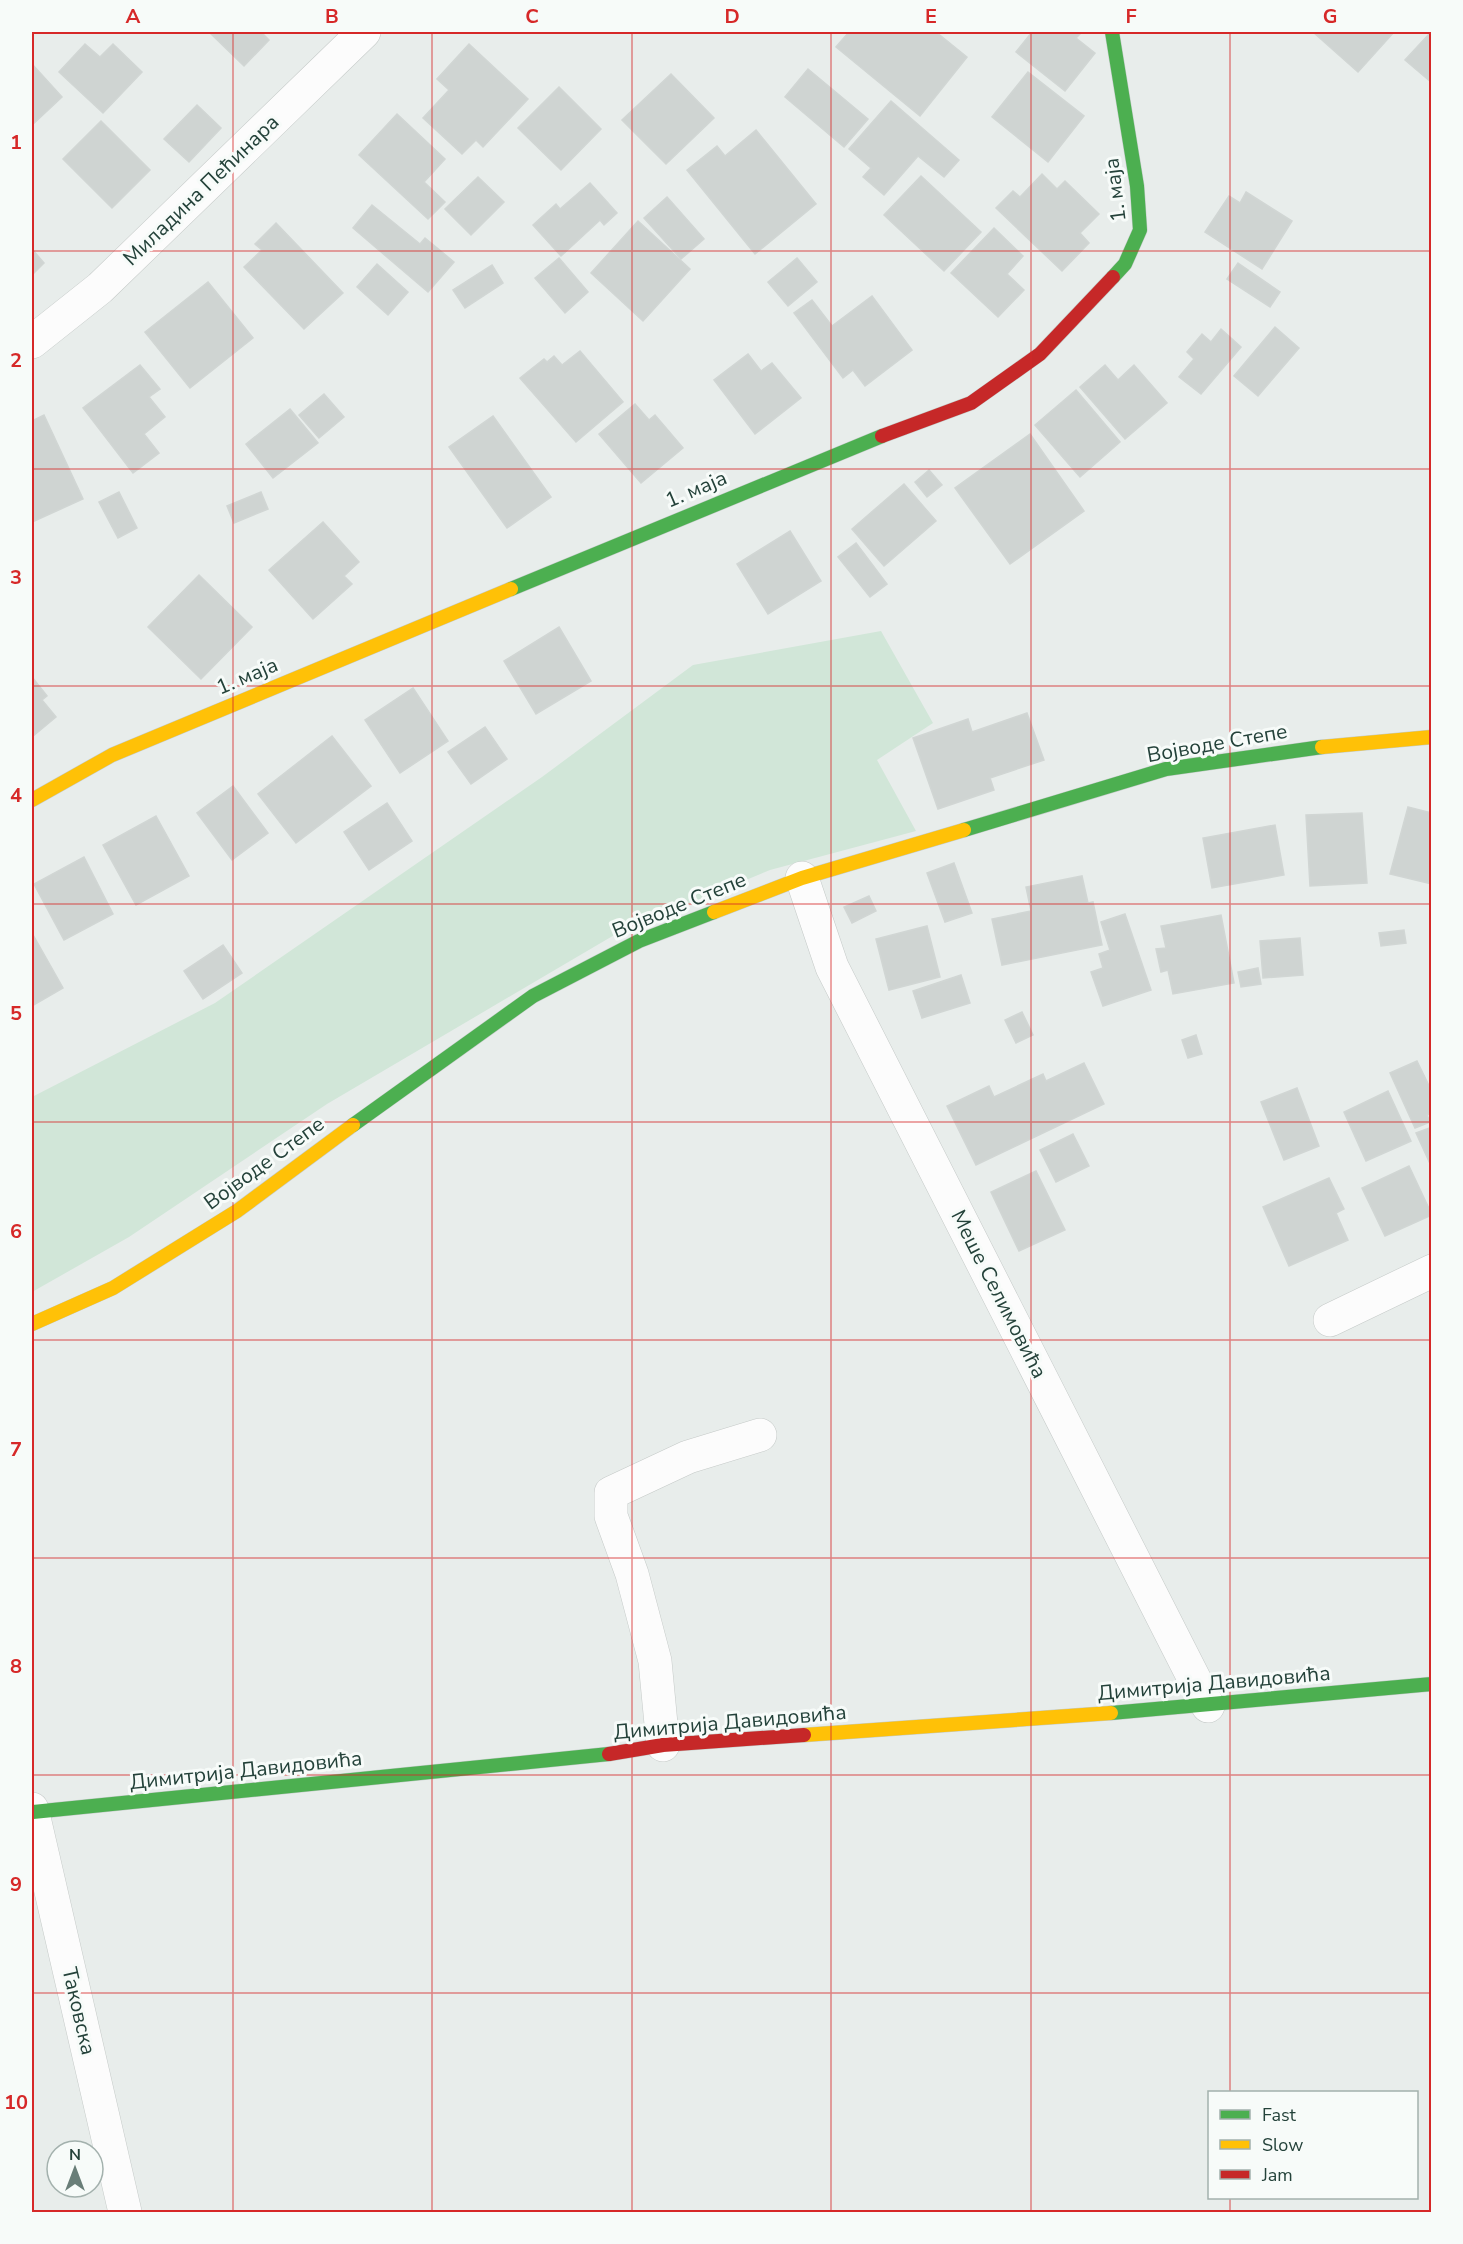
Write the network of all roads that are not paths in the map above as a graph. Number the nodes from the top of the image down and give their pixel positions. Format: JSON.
{"nodes":[{"id":1,"x":364,"y":32,"type":"edge"},
{"id":2,"x":1112,"y":32,"type":"edge"},
{"id":3,"x":32,"y":342,"type":"edge"},
{"id":4,"x":1431,"y":737,"type":"edge"},
{"id":5,"x":32,"y":800,"type":"edge"},
{"id":6,"x":802,"y":878,"type":"junction"},
{"id":7,"x":1431,"y":1271,"type":"edge"},
{"id":8,"x":1330,"y":1320,"type":"dead end"},
{"id":9,"x":32,"y":1324,"type":"edge"},
{"id":10,"x":760,"y":1435,"type":"dead end"},
{"id":11,"x":1431,"y":1684,"type":"edge"},
{"id":12,"x":1208,"y":1706,"type":"junction"},
{"id":13,"x":663,"y":1745,"type":"junction"},
{"id":14,"x":32,"y":1811,"type":"edge"},
{"id":15,"x":125,"y":2212,"type":"edge"}],
"edges":[{"from":1,"to":3,"type":"street","name":"Миладина Пећинара"},
{"from":2,"to":5,"type":"street","name":"1. маја"},
{"from":4,"to":6,"type":"street","name":"Војводе Степе"},
{"from":6,"to":9,"type":"street","name":"Војводе Степе"},
{"from":6,"to":12,"type":"street","name":"Меше Селимовића"},
{"from":7,"to":8,"type":"street"},
{"from":10,"to":13,"type":"street"},
{"from":11,"to":12,"type":"street","name":"Димитрија Давидовића"},
{"from":12,"to":13,"type":"street","name":"Димитрија Давидовића"},
{"from":13,"to":14,"type":"street","name":"Димитрија Давидовића"},
{"from":14,"to":15,"type":"street","name":"Таковска"}]}
